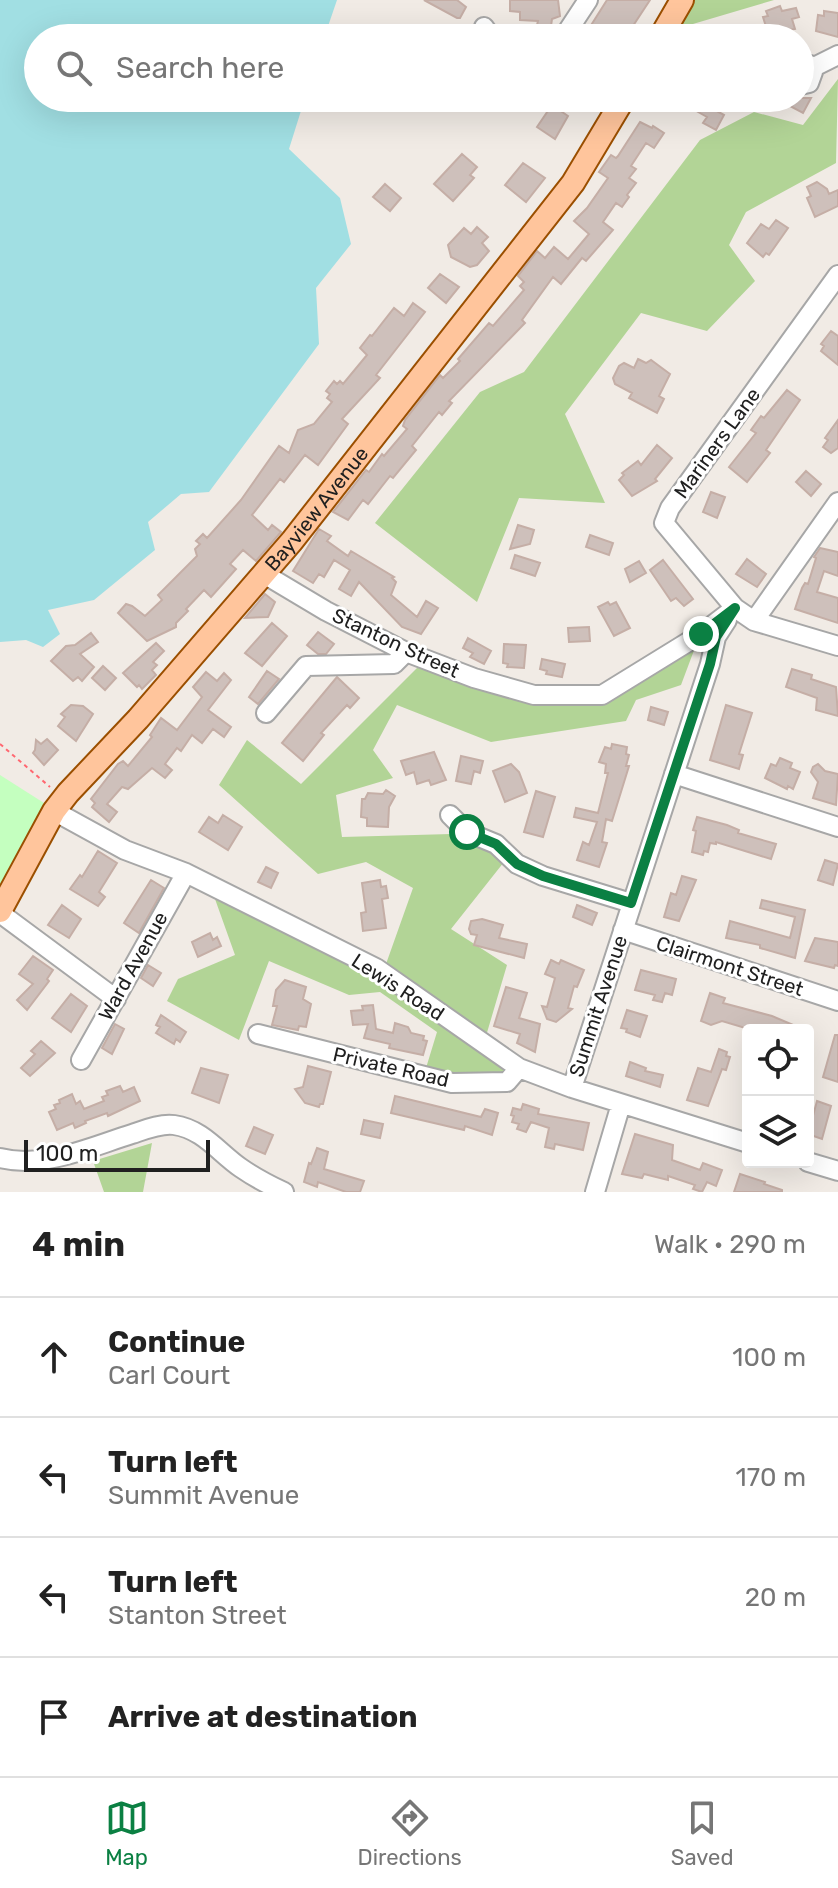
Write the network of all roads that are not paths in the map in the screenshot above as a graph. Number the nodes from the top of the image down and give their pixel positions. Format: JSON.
{"nodes":[{"id":1,"x":588,"y":0,"type":"edge"},
{"id":2,"x":682,"y":0,"type":"edge"},
{"id":3,"x":572,"y":24,"type":"edge"},
{"id":4,"x":668,"y":24,"type":"edge"},
{"id":5,"x":838,"y":55,"type":"edge"},
{"id":6,"x":814,"y":62,"type":"edge"},
{"id":7,"x":616,"y":112,"type":"edge"},
{"id":8,"x":838,"y":275,"type":"edge"},
{"id":9,"x":837,"y":505,"type":"edge"},
{"id":10,"x":264,"y":574,"type":"junction"},
{"id":11,"x":735,"y":608,"type":"junction"},
{"id":12,"x":754,"y":621,"type":"junction"},
{"id":13,"x":838,"y":646,"type":"edge"},
{"id":14,"x":406,"y":652,"type":"junction"},
{"id":15,"x":266,"y":713,"type":"dead end"},
{"id":16,"x":674,"y":774,"type":"junction"},
{"id":17,"x":55,"y":802,"type":"junction"},
{"id":18,"x":450,"y":815,"type":"dead end"},
{"id":19,"x":838,"y":827,"type":"edge"},
{"id":20,"x":186,"y":873,"type":"junction"},
{"id":21,"x":631,"y":903,"type":"junction"},
{"id":22,"x":0,"y":912,"type":"edge"},
{"id":23,"x":623,"y":930,"type":"junction"},
{"id":24,"x":116,"y":999,"type":"junction"},
{"id":25,"x":838,"y":1001,"type":"edge"},
{"id":26,"x":258,"y":1034,"type":"dead end"},
{"id":27,"x":81,"y":1060,"type":"dead end"},
{"id":28,"x":519,"y":1068,"type":"junction"},
{"id":29,"x":572,"y":1088,"type":"junction"},
{"id":30,"x":621,"y":1104,"type":"junction"},
{"id":31,"x":742,"y":1141,"type":"edge"},
{"id":32,"x":0,"y":1158,"type":"edge"},
{"id":33,"x":814,"y":1164,"type":"edge"},
{"id":34,"x":838,"y":1171,"type":"edge"},
{"id":35,"x":284,"y":1192,"type":"edge"},
{"id":36,"x":595,"y":1192,"type":"edge"}],
"edges":[{"from":1,"to":3,"type":"street"},
{"from":2,"to":4,"type":"main road"},
{"from":5,"to":6,"type":"street"},
{"from":7,"to":10,"type":"main road","name":"Bayview Avenue"},
{"from":8,"to":11,"type":"street","name":"Mariners Lane"},
{"from":9,"to":12,"type":"street"},
{"from":10,"to":14,"type":"street","name":"Stanton Street"},
{"from":10,"to":17,"type":"main road","name":"Bayview Avenue"},
{"from":11,"to":12,"type":"street"},
{"from":11,"to":14,"type":"street","name":"Stanton Street"},
{"from":11,"to":16,"type":"street","name":"Summit Avenue"},
{"from":12,"to":13,"type":"street"},
{"from":14,"to":15,"type":"street"},
{"from":16,"to":19,"type":"street"},
{"from":16,"to":21,"type":"street","name":"Summit Avenue"},
{"from":17,"to":20,"type":"street","name":"Lewis Road"},
{"from":17,"to":22,"type":"main road","name":"Bayview Avenue"},
{"from":18,"to":21,"type":"street"},
{"from":20,"to":24,"type":"street","name":"Ward Avenue"},
{"from":20,"to":28,"type":"street","name":"Lewis Road"},
{"from":21,"to":23,"type":"street","name":"Summit Avenue"},
{"from":22,"to":24,"type":"street"},
{"from":23,"to":25,"type":"street","name":"Clairmont Street"},
{"from":23,"to":29,"type":"street","name":"Summit Avenue"},
{"from":24,"to":27,"type":"street","name":"Ward Avenue"},
{"from":26,"to":28,"type":"street","name":"Private Road"},
{"from":28,"to":29,"type":"street","name":"Lewis Road"},
{"from":29,"to":30,"type":"street","name":"Lewis Road"},
{"from":30,"to":31,"type":"street","name":"Lewis Road"},
{"from":30,"to":36,"type":"street"},
{"from":32,"to":35,"type":"street"},
{"from":33,"to":34,"type":"street"}]}
